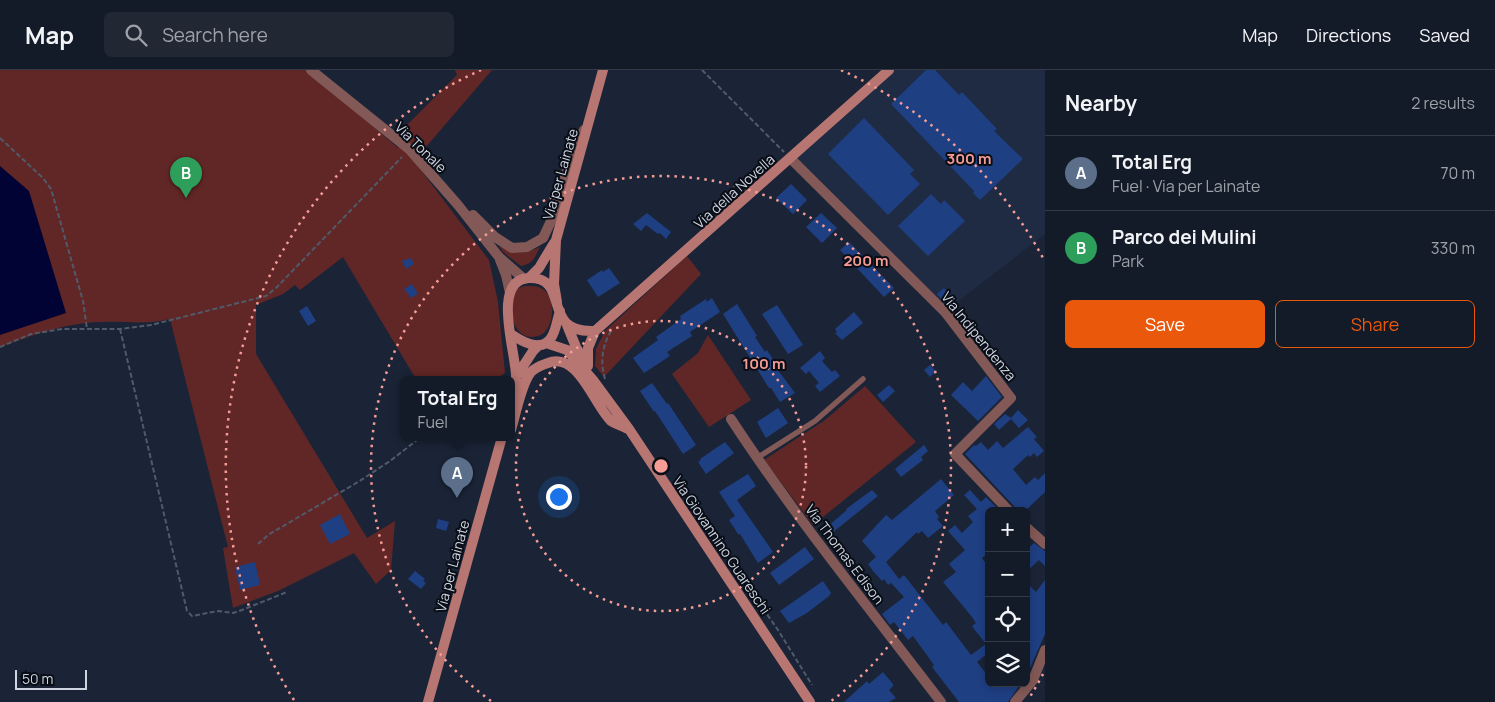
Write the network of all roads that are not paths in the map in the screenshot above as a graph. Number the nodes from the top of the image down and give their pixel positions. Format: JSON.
{"nodes":[{"id":1,"x":311,"y":70,"type":"edge"},
{"id":2,"x":604,"y":70,"type":"edge"},
{"id":3,"x":890,"y":70,"type":"edge"},
{"id":4,"x":591,"y":116,"type":"junction"},
{"id":5,"x":791,"y":159,"type":"junction"},
{"id":6,"x":458,"y":205,"type":"junction"},
{"id":7,"x":556,"y":240,"type":"junction"},
{"id":8,"x":499,"y":257,"type":"junction"},
{"id":9,"x":526,"y":278,"type":"junction"},
{"id":10,"x":510,"y":293,"type":"junction"},
{"id":11,"x":558,"y":306,"type":"junction"},
{"id":12,"x":567,"y":325,"type":"junction"},
{"id":13,"x":511,"y":334,"type":"junction"},
{"id":14,"x":594,"y":335,"type":"junction"},
{"id":15,"x":542,"y":344,"type":"junction"},
{"id":16,"x":571,"y":348,"type":"junction"},
{"id":17,"x":588,"y":366,"type":"junction"},
{"id":18,"x":516,"y":377,"type":"junction"},
{"id":19,"x":863,"y":379,"type":"dead end"},
{"id":20,"x":593,"y":380,"type":"junction"},
{"id":21,"x":515,"y":382,"type":"edge"},
{"id":22,"x":515,"y":417,"type":"edge"},
{"id":23,"x":732,"y":419,"type":"dead end"},
{"id":24,"x":629,"y":429,"type":"junction"},
{"id":25,"x":501,"y":441,"type":"edge"},
{"id":26,"x":508,"y":441,"type":"edge"},
{"id":27,"x":757,"y":458,"type":"junction"},
{"id":28,"x":486,"y":492,"type":"junction"},
{"id":29,"x":1005,"y":507,"type":"edge"},
{"id":30,"x":1030,"y":531,"type":"edge"},
{"id":31,"x":1045,"y":544,"type":"edge"},
{"id":32,"x":1045,"y":650,"type":"edge"},
{"id":33,"x":1042,"y":667,"type":"edge"},
{"id":34,"x":428,"y":702,"type":"edge"},
{"id":35,"x":810,"y":702,"type":"edge"},
{"id":36,"x":941,"y":702,"type":"edge"},
{"id":37,"x":1015,"y":702,"type":"edge"}],
"edges":[{"from":1,"to":6,"type":"street","name":"Via Tonale"},
{"from":2,"to":4,"type":"street","name":"Via per Lainate"},
{"from":3,"to":5,"type":"street","name":"Via della Novella"},
{"from":4,"to":6,"type":"street","name":"Via per Lainate"},
{"from":4,"to":7,"type":"street","name":"Via per Lainate"},
{"from":5,"to":14,"type":"street","name":"Via della Novella"},
{"from":5,"to":29,"type":"street","name":"Via Indipendenza"},
{"from":6,"to":8,"type":"street","name":"Via Tonale"},
{"from":7,"to":9,"type":"street","name":"Via per Lainate"},
{"from":7,"to":11,"type":"street","name":"Via per Lainate"},
{"from":8,"to":9,"type":"street"},
{"from":8,"to":10,"type":"street"},
{"from":9,"to":10,"type":"street"},
{"from":9,"to":11,"type":"street","name":"Via per Lainate"},
{"from":10,"to":13,"type":"street"},
{"from":11,"to":12,"type":"street","name":"Via per Lainate"},
{"from":11,"to":15,"type":"street"},
{"from":12,"to":14,"type":"street"},
{"from":12,"to":16,"type":"street","name":"Via per Lainate"},
{"from":13,"to":15,"type":"street"},
{"from":13,"to":18,"type":"street"},
{"from":14,"to":16,"type":"street","name":"Via della Novella"},
{"from":14,"to":17,"type":"street"},
{"from":15,"to":16,"type":"street"},
{"from":15,"to":18,"type":"street"},
{"from":16,"to":17,"type":"street"},
{"from":16,"to":20,"type":"street"},
{"from":17,"to":20,"type":"street"},
{"from":18,"to":21,"type":"street"},
{"from":19,"to":27,"type":"lane"},
{"from":20,"to":24,"type":"street","name":"Via Giovannino Guareschi"},
{"from":22,"to":24,"type":"street"},
{"from":23,"to":27,"type":"street","name":"Via Thomas Edison"},
{"from":24,"to":35,"type":"street","name":"Via Giovannino Guareschi"},
{"from":25,"to":28,"type":"street","name":"Via per Lainate"},
{"from":26,"to":28,"type":"street"},
{"from":27,"to":36,"type":"street","name":"Via Thomas Edison"},
{"from":28,"to":34,"type":"street","name":"Via per Lainate"},
{"from":30,"to":31,"type":"street"},
{"from":32,"to":33,"type":"street"},
{"from":33,"to":37,"type":"street"}]}
